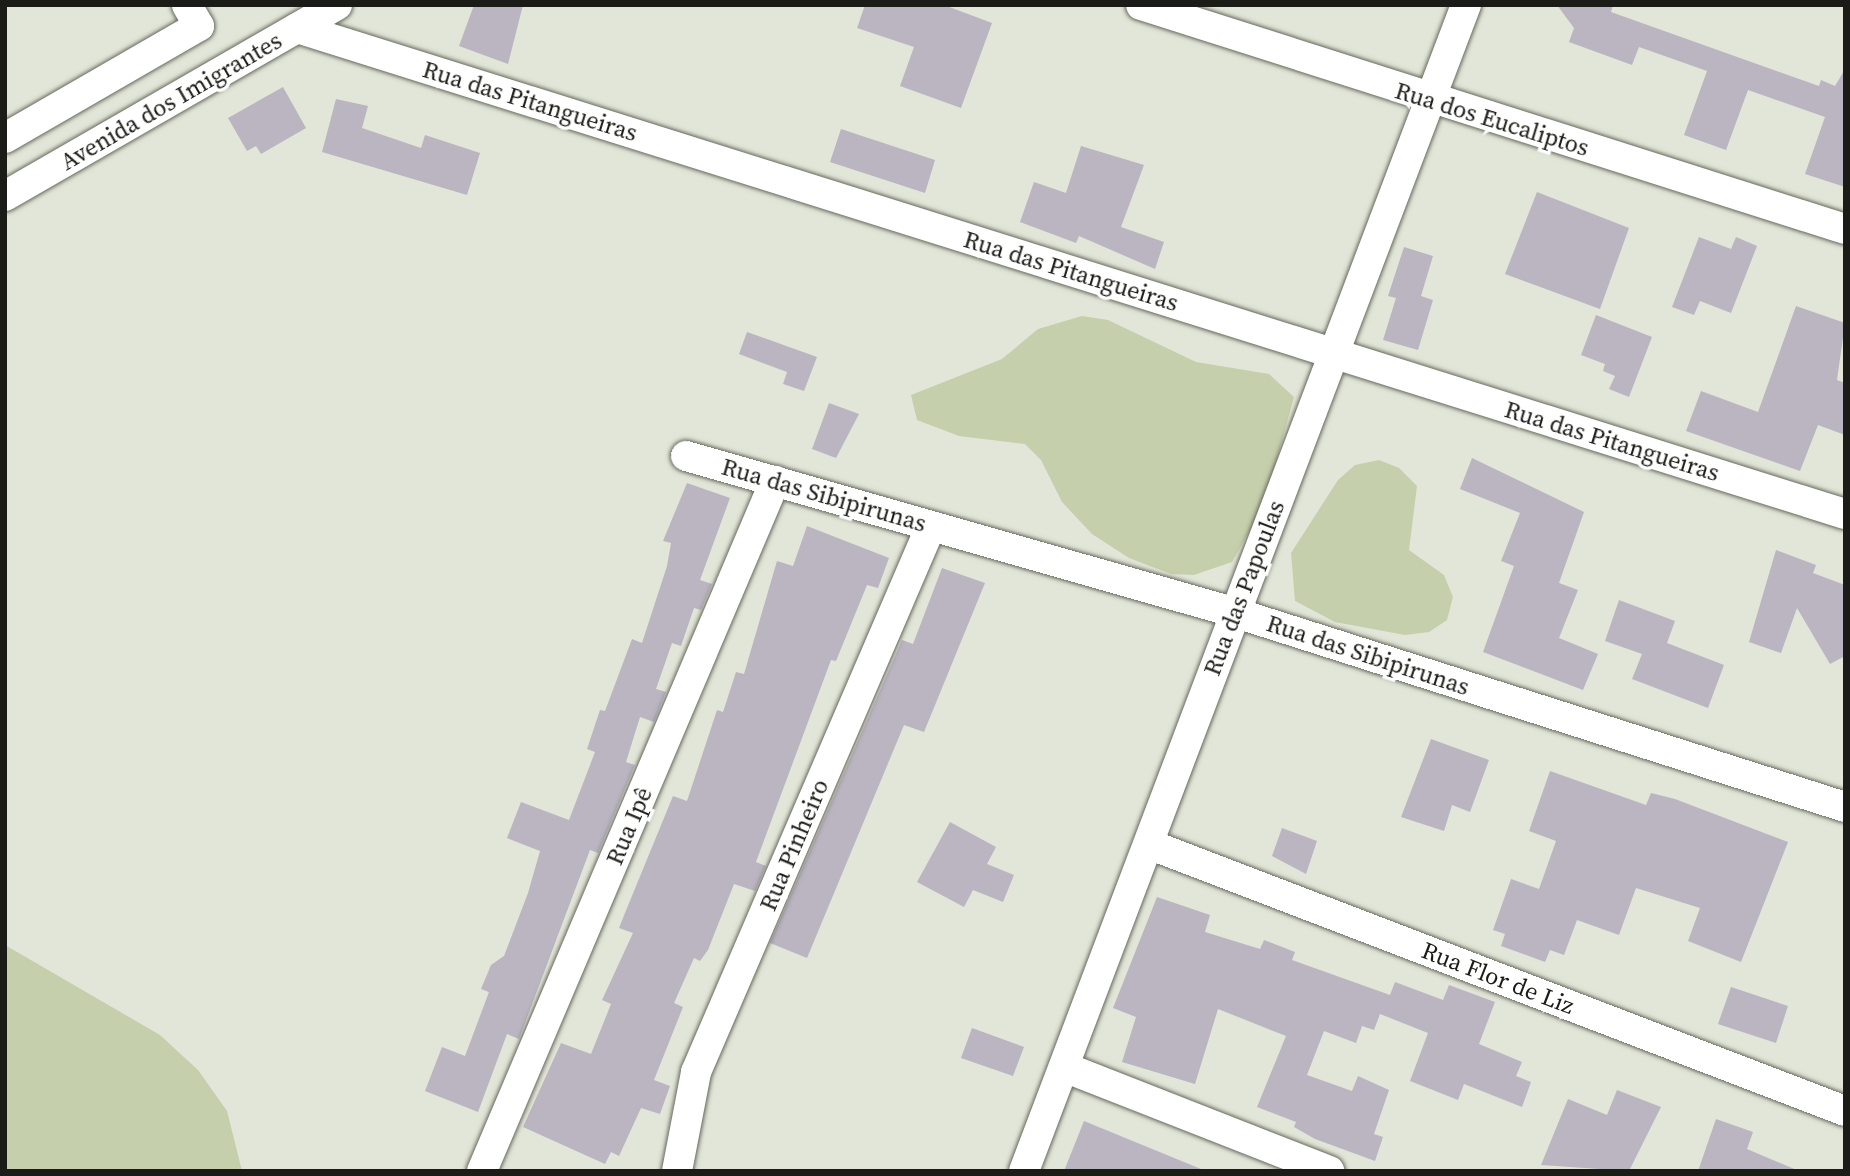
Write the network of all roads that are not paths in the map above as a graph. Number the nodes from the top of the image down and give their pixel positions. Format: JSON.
{"nodes":[{"id":1,"x":337,"y":5,"type":"edge"},
{"id":2,"x":1141,"y":5,"type":"edge"},
{"id":3,"x":1465,"y":5,"type":"edge"},
{"id":4,"x":193,"y":15,"type":"edge"},
{"id":5,"x":297,"y":28,"type":"junction"},
{"id":6,"x":1429,"y":100,"type":"junction"},
{"id":7,"x":5,"y":138,"type":"edge"},
{"id":8,"x":5,"y":196,"type":"edge"},
{"id":9,"x":1845,"y":229,"type":"edge"},
{"id":10,"x":1333,"y":354,"type":"junction"},
{"id":11,"x":686,"y":456,"type":"dead end"},
{"id":12,"x":775,"y":481,"type":"junction"},
{"id":13,"x":1845,"y":514,"type":"edge"},
{"id":14,"x":932,"y":526,"type":"junction"},
{"id":15,"x":1233,"y":612,"type":"junction"},
{"id":16,"x":1845,"y":807,"type":"edge"},
{"id":17,"x":1151,"y":845,"type":"junction"},
{"id":18,"x":1064,"y":1067,"type":"junction"},
{"id":19,"x":1845,"y":1111,"type":"edge"},
{"id":20,"x":482,"y":1171,"type":"edge"},
{"id":21,"x":677,"y":1171,"type":"edge"},
{"id":22,"x":1024,"y":1171,"type":"edge"},
{"id":23,"x":1329,"y":1171,"type":"edge"}],
"edges":[{"from":1,"to":5,"type":"street","name":"Avenida dos Imigrantes"},
{"from":2,"to":6,"type":"street","name":"Rua dos Eucaliptos"},
{"from":3,"to":6,"type":"street","name":"Rua das Papoulas"},
{"from":4,"to":7,"type":"street"},
{"from":5,"to":8,"type":"street","name":"Avenida dos Imigrantes"},
{"from":5,"to":10,"type":"street","name":"Rua das Pitangueiras"},
{"from":6,"to":9,"type":"street","name":"Rua dos Eucaliptos"},
{"from":6,"to":10,"type":"street","name":"Rua das Papoulas"},
{"from":10,"to":13,"type":"street","name":"Rua das Pitangueiras"},
{"from":10,"to":15,"type":"street","name":"Rua das Papoulas"},
{"from":11,"to":12,"type":"street","name":"Rua das Sibipirunas"},
{"from":12,"to":14,"type":"street","name":"Rua das Sibipirunas"},
{"from":12,"to":20,"type":"street","name":"Rua Ipê"},
{"from":14,"to":15,"type":"street","name":"Rua das Sibipirunas"},
{"from":14,"to":21,"type":"street","name":"Rua Pinheiro"},
{"from":15,"to":16,"type":"street","name":"Rua das Sibipirunas"},
{"from":15,"to":17,"type":"street","name":"Rua das Papoulas"},
{"from":17,"to":18,"type":"street","name":"Rua das Papoulas"},
{"from":17,"to":19,"type":"street","name":"Rua Flor de Liz"},
{"from":18,"to":22,"type":"street","name":"Rua das Papoulas"},
{"from":18,"to":23,"type":"street"}]}
